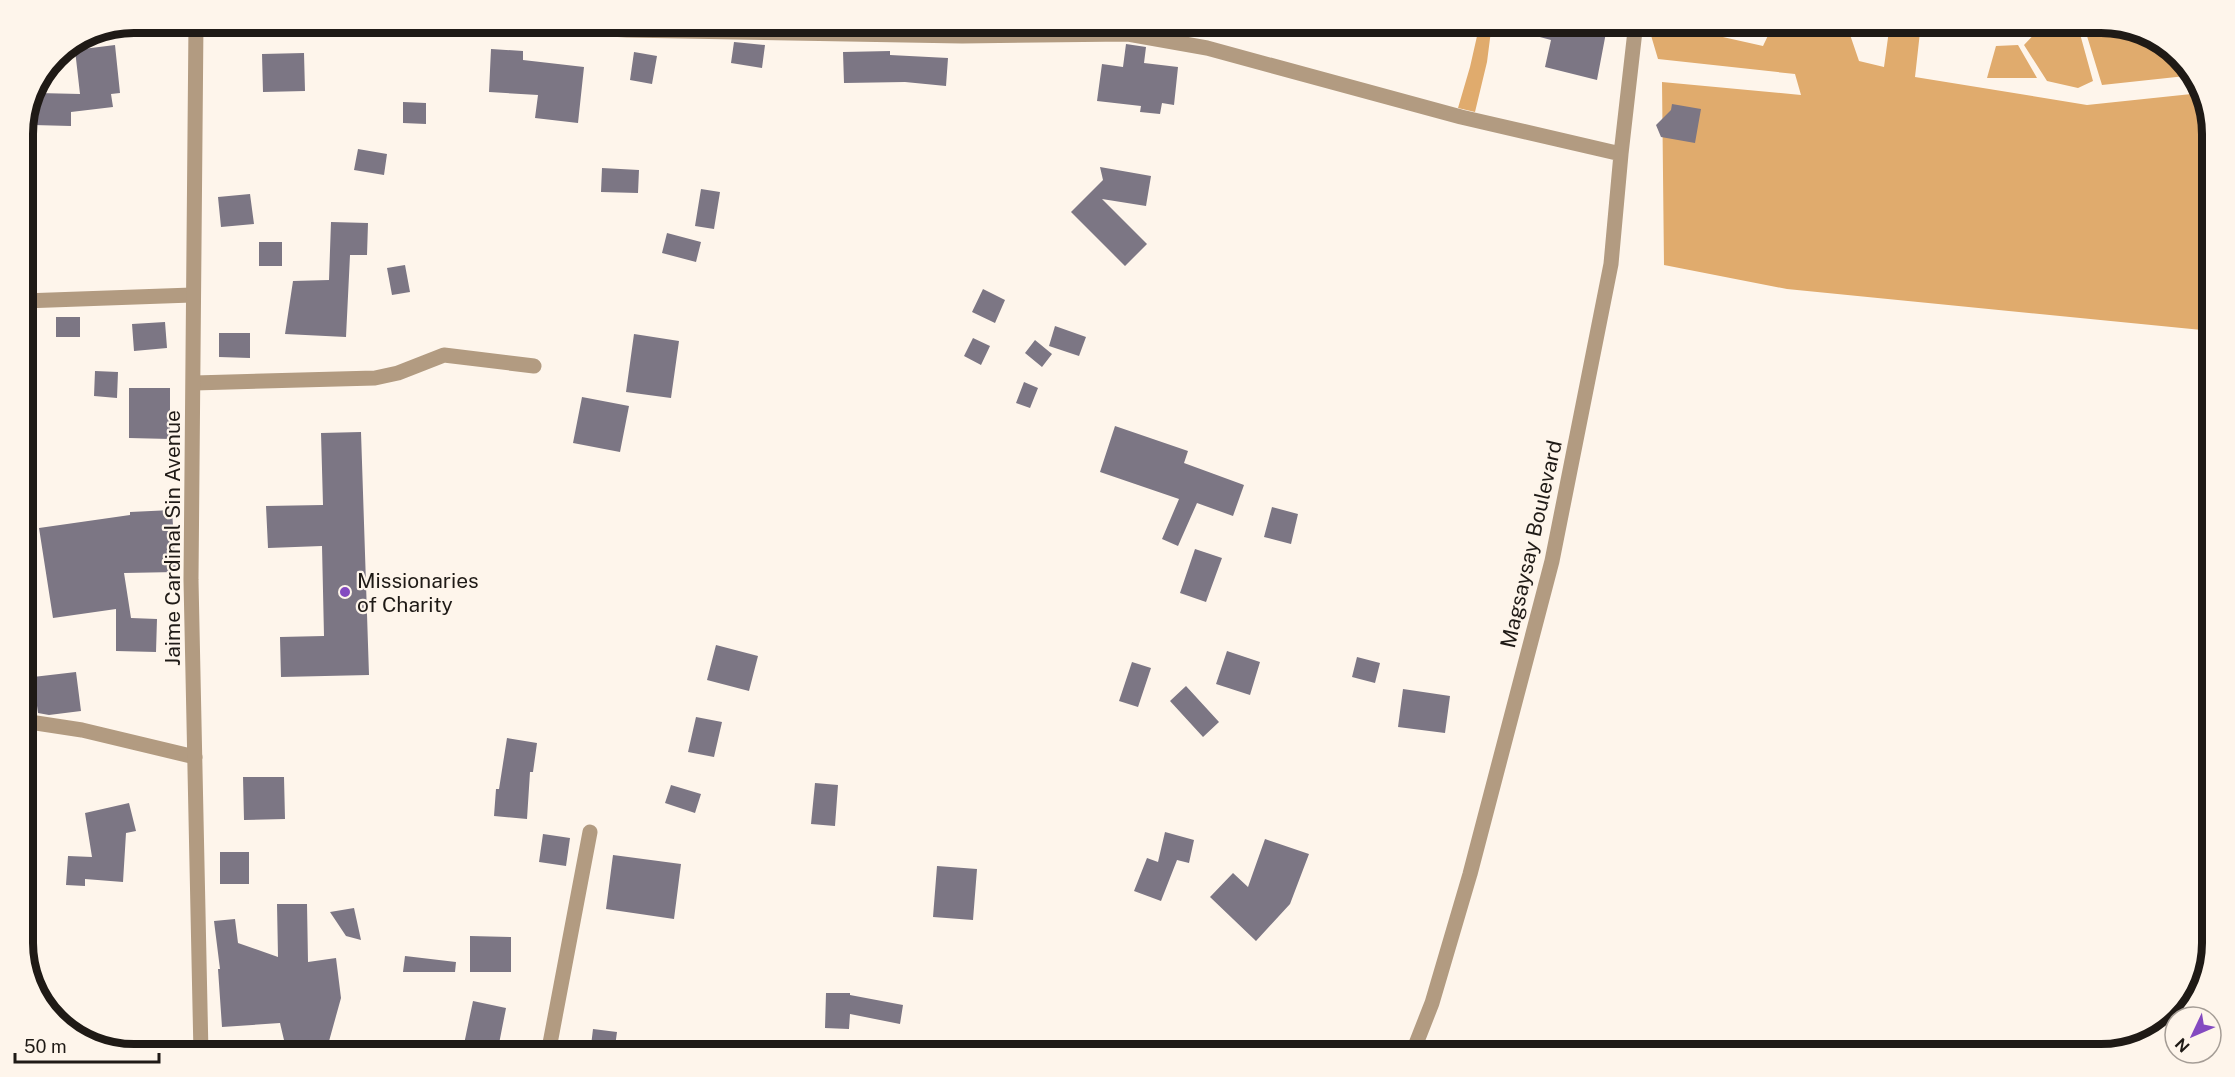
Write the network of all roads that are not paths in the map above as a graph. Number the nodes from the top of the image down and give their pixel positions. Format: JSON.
{"nodes":[{"id":1,"x":196,"y":33,"type":"edge"},
{"id":2,"x":794,"y":33,"type":"edge"},
{"id":3,"x":1024,"y":33,"type":"edge"},
{"id":4,"x":1148,"y":33,"type":"edge"},
{"id":5,"x":1634,"y":33,"type":"edge"},
{"id":6,"x":1621,"y":154,"type":"junction"},
{"id":7,"x":192,"y":295,"type":"junction"},
{"id":8,"x":33,"y":301,"type":"edge"},
{"id":9,"x":534,"y":366,"type":"dead end"},
{"id":10,"x":194,"y":383,"type":"junction"},
{"id":11,"x":33,"y":723,"type":"edge"},
{"id":12,"x":195,"y":757,"type":"junction"},
{"id":13,"x":590,"y":832,"type":"dead end"},
{"id":14,"x":201,"y":1044,"type":"edge"},
{"id":15,"x":550,"y":1044,"type":"edge"},
{"id":16,"x":1416,"y":1044,"type":"edge"}],
"edges":[{"from":1,"to":7,"type":"street","name":"Jaime Cardinal Sin Avenue"},
{"from":2,"to":3,"type":"street"},
{"from":4,"to":6,"type":"street"},
{"from":5,"to":6,"type":"street","name":"Magsaysay Boulevard"},
{"from":6,"to":16,"type":"street","name":"Magsaysay Boulevard"},
{"from":7,"to":8,"type":"street"},
{"from":7,"to":10,"type":"street","name":"Jaime Cardinal Sin Avenue"},
{"from":9,"to":10,"type":"street"},
{"from":10,"to":12,"type":"street","name":"Jaime Cardinal Sin Avenue"},
{"from":11,"to":12,"type":"street"},
{"from":12,"to":14,"type":"street","name":"Jaime Cardinal Sin Avenue"},
{"from":13,"to":15,"type":"street"}]}
